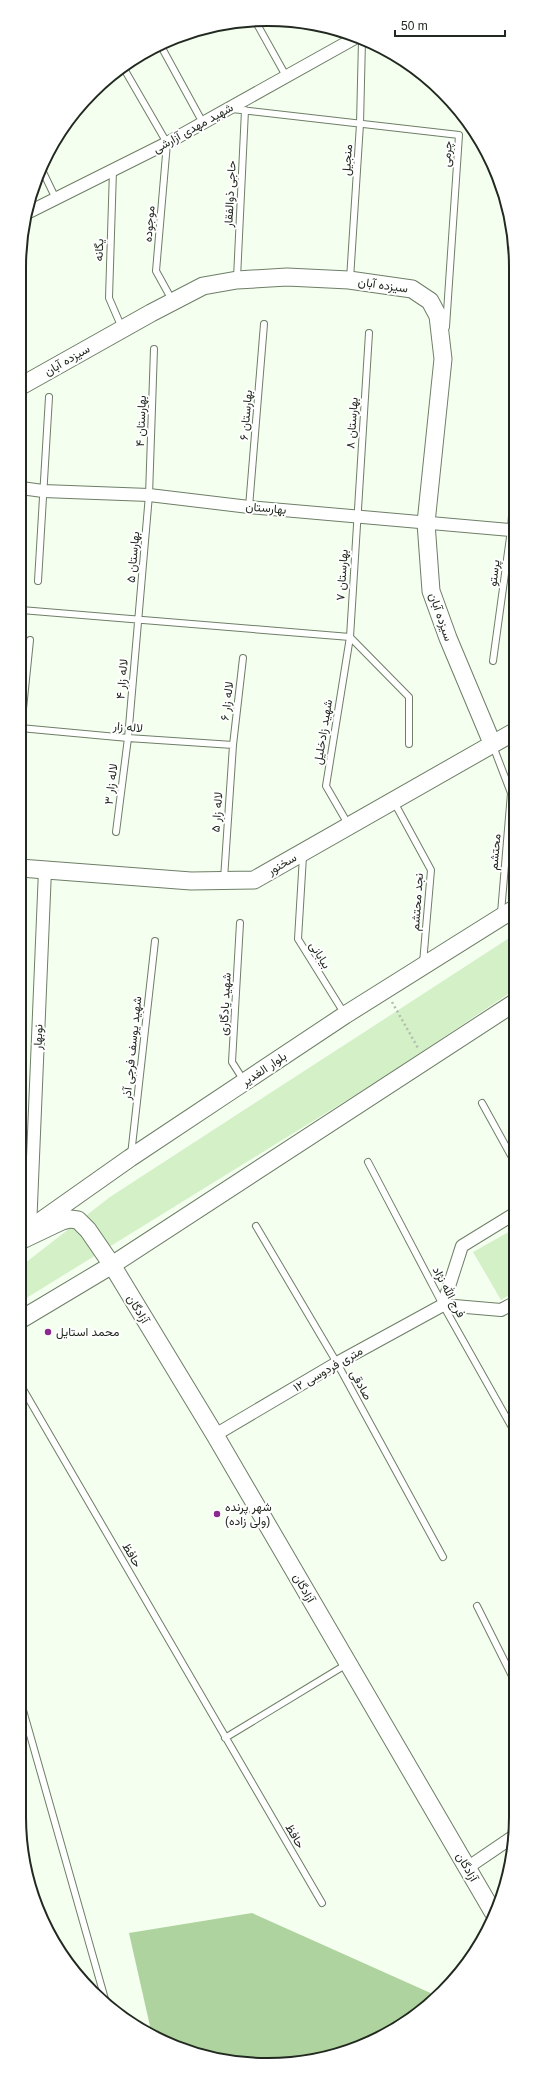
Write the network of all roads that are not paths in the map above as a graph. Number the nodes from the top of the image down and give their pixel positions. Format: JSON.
{"nodes":[{"id":1,"x":258,"y":27,"type":"edge"},
{"id":2,"x":350,"y":41,"type":"edge"},
{"id":3,"x":362,"y":45,"type":"edge"},
{"id":4,"x":163,"y":50,"type":"edge"},
{"id":5,"x":126,"y":72,"type":"edge"},
{"id":6,"x":286,"y":76,"type":"junction"},
{"id":7,"x":228,"y":109,"type":"junction"},
{"id":8,"x":245,"y":110,"type":"junction"},
{"id":9,"x":203,"y":123,"type":"junction"},
{"id":10,"x":360,"y":124,"type":"junction"},
{"id":11,"x":167,"y":143,"type":"junction"},
{"id":12,"x":113,"y":170,"type":"junction"},
{"id":13,"x":44,"y":175,"type":"edge"},
{"id":14,"x":56,"y":199,"type":"junction"},
{"id":15,"x":33,"y":210,"type":"edge"},
{"id":16,"x":237,"y":280,"type":"junction"},
{"id":17,"x":350,"y":280,"type":"junction"},
{"id":18,"x":173,"y":302,"type":"junction"},
{"id":19,"x":264,"y":324,"type":"dead end"},
{"id":20,"x":122,"y":329,"type":"junction"},
{"id":21,"x":369,"y":333,"type":"dead end"},
{"id":22,"x":154,"y":348,"type":"dead end"},
{"id":23,"x":443,"y":359,"type":"junction"},
{"id":24,"x":26,"y":383,"type":"edge"},
{"id":25,"x":49,"y":397,"type":"dead end"},
{"id":26,"x":26,"y":489,"type":"edge"},
{"id":27,"x":43,"y":491,"type":"junction"},
{"id":28,"x":149,"y":495,"type":"junction"},
{"id":29,"x":249,"y":507,"type":"junction"},
{"id":30,"x":357,"y":515,"type":"junction"},
{"id":31,"x":426,"y":523,"type":"junction"},
{"id":32,"x":509,"y":530,"type":"edge"},
{"id":33,"x":509,"y":545,"type":"edge"},
{"id":34,"x":38,"y":581,"type":"dead end"},
{"id":35,"x":26,"y":610,"type":"edge"},
{"id":36,"x":138,"y":621,"type":"junction"},
{"id":37,"x":350,"y":637,"type":"junction"},
{"id":38,"x":30,"y":640,"type":"dead end"},
{"id":39,"x":243,"y":658,"type":"dead end"},
{"id":40,"x":493,"y":661,"type":"dead end"},
{"id":41,"x":26,"y":679,"type":"edge"},
{"id":42,"x":26,"y":728,"type":"edge"},
{"id":43,"x":509,"y":734,"type":"edge"},
{"id":44,"x":128,"y":738,"type":"junction"},
{"id":45,"x":492,"y":743,"type":"junction"},
{"id":46,"x":409,"y":744,"type":"dead end"},
{"id":47,"x":233,"y":745,"type":"junction"},
{"id":48,"x":509,"y":788,"type":"edge"},
{"id":49,"x":393,"y":801,"type":"junction"},
{"id":50,"x":349,"y":826,"type":"junction"},
{"id":51,"x":116,"y":832,"type":"dead end"},
{"id":52,"x":303,"y":852,"type":"junction"},
{"id":53,"x":509,"y":853,"type":"edge"},
{"id":54,"x":26,"y":868,"type":"edge"},
{"id":55,"x":45,"y":870,"type":"junction"},
{"id":56,"x":224,"y":881,"type":"junction"},
{"id":57,"x":507,"y":913,"type":"edge"},
{"id":58,"x":240,"y":923,"type":"dead end"},
{"id":59,"x":155,"y":940,"type":"dead end"},
{"id":60,"x":423,"y":965,"type":"junction"},
{"id":61,"x":509,"y":1006,"type":"edge"},
{"id":62,"x":345,"y":1015,"type":"junction"},
{"id":63,"x":245,"y":1082,"type":"junction"},
{"id":64,"x":482,"y":1103,"type":"dead end"},
{"id":65,"x":509,"y":1152,"type":"edge"},
{"id":66,"x":130,"y":1158,"type":"junction"},
{"id":67,"x":368,"y":1162,"type":"dead end"},
{"id":68,"x":26,"y":1186,"type":"edge"},
{"id":69,"x":509,"y":1217,"type":"edge"},
{"id":70,"x":256,"y":1226,"type":"dead end"},
{"id":71,"x":26,"y":1234,"type":"edge"},
{"id":72,"x":26,"y":1235,"type":"edge"},
{"id":73,"x":112,"y":1266,"type":"junction"},
{"id":74,"x":443,"y":1305,"type":"junction"},
{"id":75,"x":509,"y":1306,"type":"edge"},
{"id":76,"x":26,"y":1316,"type":"edge"},
{"id":77,"x":337,"y":1364,"type":"junction"},
{"id":78,"x":26,"y":1394,"type":"edge"},
{"id":79,"x":509,"y":1422,"type":"edge"},
{"id":80,"x":214,"y":1435,"type":"junction"},
{"id":81,"x":443,"y":1557,"type":"dead end"},
{"id":82,"x":477,"y":1606,"type":"dead end"},
{"id":83,"x":348,"y":1664,"type":"junction"},
{"id":84,"x":509,"y":1670,"type":"edge"},
{"id":85,"x":26,"y":1720,"type":"edge"},
{"id":86,"x":225,"y":1738,"type":"junction"},
{"id":87,"x":507,"y":1841,"type":"edge"},
{"id":88,"x":468,"y":1868,"type":"junction"},
{"id":89,"x":322,"y":1903,"type":"dead end"},
{"id":90,"x":491,"y":1909,"type":"edge"},
{"id":91,"x":105,"y":1995,"type":"edge"}],
"edges":[{"from":1,"to":6,"type":"lane"},
{"from":2,"to":6,"type":"street","name":"شهید مهدی آزارشی"},
{"from":3,"to":10,"type":"lane","name":"منجیل"},
{"from":4,"to":9,"type":"lane"},
{"from":5,"to":11,"type":"lane"},
{"from":6,"to":7,"type":"street","name":"شهید مهدی آزارشی"},
{"from":7,"to":8,"type":"lane","name":"چرمی"},
{"from":7,"to":9,"type":"street","name":"شهید مهدی آزارشی"},
{"from":8,"to":10,"type":"lane","name":"چرمی"},
{"from":8,"to":16,"type":"lane","name":"حاجی ذوالفقار"},
{"from":9,"to":11,"type":"street","name":"شهید مهدی آزارشی"},
{"from":10,"to":17,"type":"lane","name":"منجیل"},
{"from":10,"to":23,"type":"lane","name":"چرمی"},
{"from":11,"to":12,"type":"street","name":"شهید مهدی آزارشی"},
{"from":11,"to":18,"type":"lane","name":"موجوده"},
{"from":12,"to":14,"type":"street","name":"شهید مهدی آزارشی"},
{"from":12,"to":20,"type":"lane","name":"یگانه"},
{"from":13,"to":14,"type":"lane"},
{"from":14,"to":15,"type":"street","name":"شهید مهدی آزارشی"},
{"from":16,"to":17,"type":"street","name":"سیزده آبان"},
{"from":16,"to":18,"type":"street","name":"سیزده آبان"},
{"from":17,"to":23,"type":"street","name":"سیزده آبان"},
{"from":18,"to":20,"type":"street","name":"سیزده آبان"},
{"from":19,"to":29,"type":"lane","name":"بهارستان ۶"},
{"from":20,"to":24,"type":"street","name":"سیزده آبان"},
{"from":21,"to":30,"type":"lane","name":"بهارستان ۸"},
{"from":22,"to":28,"type":"lane","name":"بهارستان ۴"},
{"from":23,"to":31,"type":"street","name":"سیزده آبان"},
{"from":25,"to":27,"type":"lane"},
{"from":26,"to":27,"type":"street","name":"بهارستان"},
{"from":27,"to":28,"type":"street","name":"بهارستان"},
{"from":27,"to":34,"type":"lane"},
{"from":28,"to":29,"type":"street","name":"بهارستان"},
{"from":28,"to":36,"type":"lane","name":"بهارستان ۵"},
{"from":29,"to":30,"type":"street","name":"بهارستان"},
{"from":30,"to":31,"type":"street","name":"بهارستان"},
{"from":30,"to":37,"type":"lane","name":"بهارستان ۷"},
{"from":31,"to":32,"type":"street","name":"بهارستان"},
{"from":31,"to":45,"type":"street","name":"سیزده آبان"},
{"from":33,"to":40,"type":"lane","name":"پرستو"},
{"from":35,"to":36,"type":"lane"},
{"from":36,"to":37,"type":"lane"},
{"from":36,"to":44,"type":"lane","name":"لاله زار ۴"},
{"from":37,"to":46,"type":"lane"},
{"from":37,"to":50,"type":"lane","name":"شهید زادخلیل"},
{"from":38,"to":41,"type":"lane"},
{"from":39,"to":47,"type":"lane","name":"لاله زار ۶"},
{"from":42,"to":44,"type":"lane","name":"لاله زار"},
{"from":43,"to":45,"type":"street","name":"سخنور"},
{"from":44,"to":47,"type":"lane","name":"لاله زار"},
{"from":44,"to":51,"type":"lane","name":"لاله زار ۳"},
{"from":45,"to":48,"type":"lane","name":"محتشم"},
{"from":45,"to":49,"type":"street","name":"سخنور"},
{"from":47,"to":56,"type":"lane","name":"لاله زار ۵"},
{"from":49,"to":50,"type":"street","name":"سخنور"},
{"from":49,"to":60,"type":"lane","name":"نجد محتشم"},
{"from":50,"to":52,"type":"street","name":"سخنور"},
{"from":52,"to":56,"type":"street","name":"سخنور"},
{"from":52,"to":62,"type":"lane","name":"بیابانی"},
{"from":53,"to":57,"type":"lane","name":"محتشم"},
{"from":54,"to":55,"type":"street","name":"سخنور"},
{"from":55,"to":56,"type":"street","name":"سخنور"},
{"from":55,"to":68,"type":"street","name":"نوبهار"},
{"from":57,"to":60,"type":"street","name":"بلوار الغدیر"},
{"from":58,"to":63,"type":"lane","name":"شهید یادگاری"},
{"from":59,"to":66,"type":"lane","name":"شهید یوسف فرجی آذر"},
{"from":60,"to":62,"type":"street","name":"بلوار الغدیر"},
{"from":61,"to":73,"type":"street"},
{"from":62,"to":63,"type":"street","name":"بلوار الغدیر"},
{"from":63,"to":66,"type":"street","name":"بلوار الغدیر"},
{"from":64,"to":65,"type":"lane"},
{"from":66,"to":71,"type":"street","name":"بلوار الغدیر"},
{"from":67,"to":74,"type":"lane","name":"فرج الله نژاد"},
{"from":69,"to":74,"type":"street"},
{"from":70,"to":77,"type":"lane","name":"صادقی"},
{"from":72,"to":73,"type":"street","name":"آزادگان"},
{"from":73,"to":76,"type":"street"},
{"from":73,"to":80,"type":"street","name":"آزادگان"},
{"from":74,"to":75,"type":"street"},
{"from":74,"to":77,"type":"street","name":"۱۲ متری فردوسی"},
{"from":74,"to":79,"type":"lane","name":"فرج الله نژاد"},
{"from":77,"to":80,"type":"street","name":"۱۲ متری فردوسی"},
{"from":77,"to":81,"type":"lane","name":"صادقی"},
{"from":78,"to":86,"type":"lane","name":"حافظ"},
{"from":80,"to":83,"type":"street","name":"آزادگان"},
{"from":82,"to":84,"type":"lane"},
{"from":83,"to":86,"type":"lane"},
{"from":83,"to":88,"type":"street","name":"آزادگان"},
{"from":85,"to":91,"type":"lane"},
{"from":86,"to":89,"type":"lane","name":"حافظ"},
{"from":87,"to":88,"type":"street"},
{"from":88,"to":90,"type":"street","name":"آزادگان"}]}
